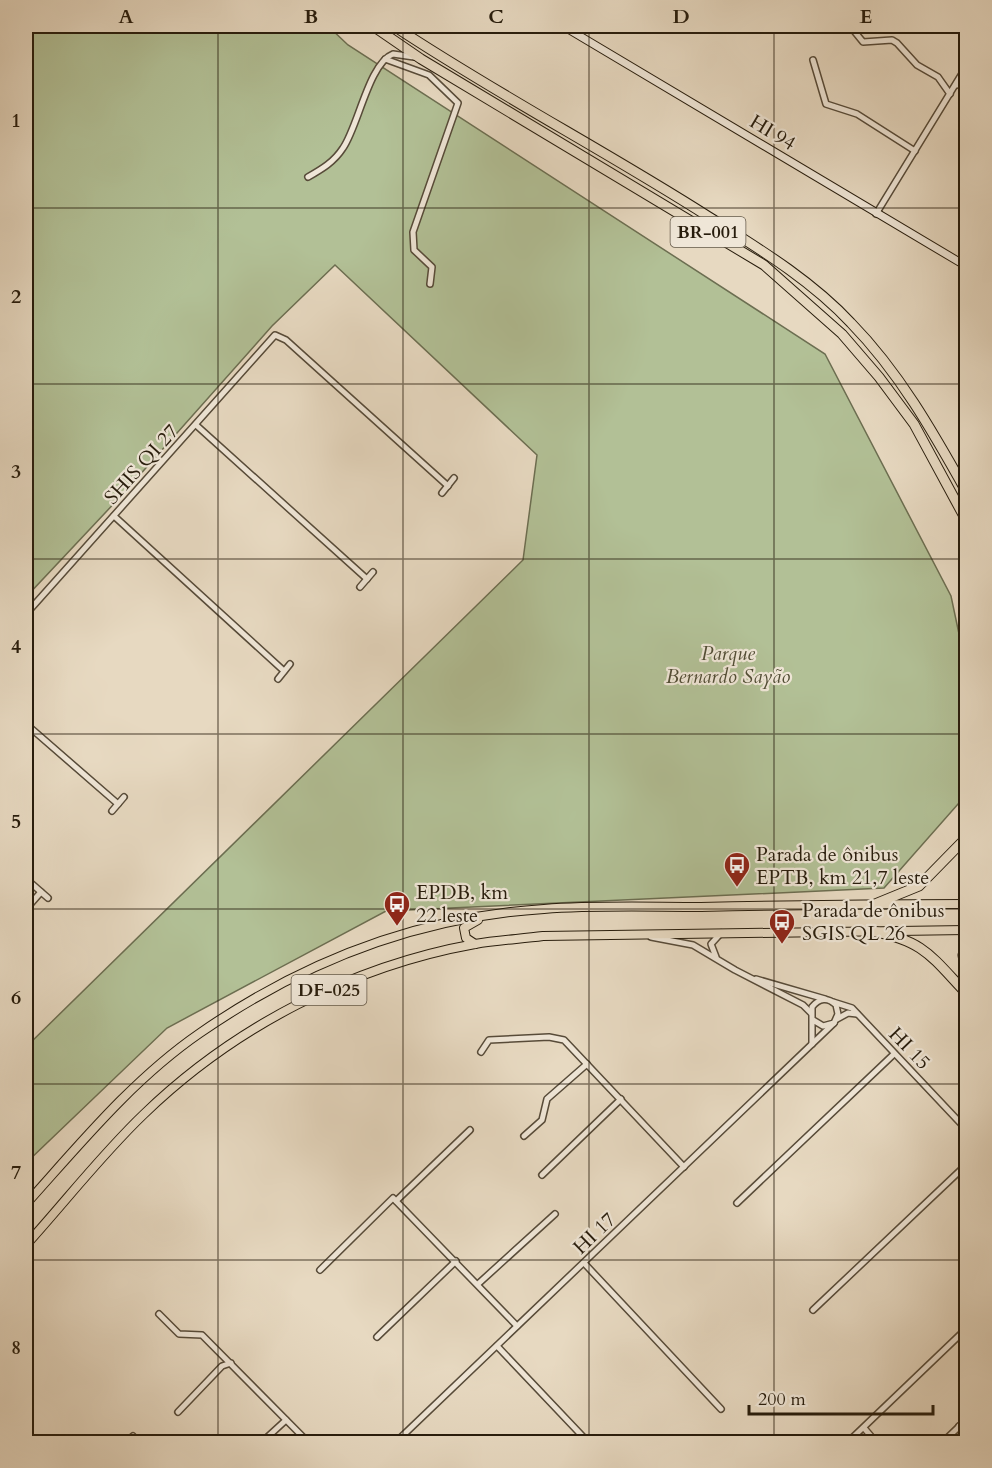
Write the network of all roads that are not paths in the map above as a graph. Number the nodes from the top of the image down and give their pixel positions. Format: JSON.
{"nodes":[{"id":1,"x":373,"y":26,"type":"edge"},
{"id":2,"x":394,"y":26,"type":"edge"},
{"id":3,"x":563,"y":26,"type":"edge"},
{"id":4,"x":850,"y":26,"type":"edge"},
{"id":5,"x":385,"y":59,"type":"junction"},
{"id":6,"x":421,"y":59,"type":"junction"},
{"id":7,"x":813,"y":60,"type":"dead end"},
{"id":8,"x":966,"y":69,"type":"edge"},
{"id":9,"x":966,"y":84,"type":"edge"},
{"id":10,"x":956,"y":85,"type":"junction"},
{"id":11,"x":950,"y":94,"type":"junction"},
{"id":12,"x":915,"y":151,"type":"junction"},
{"id":13,"x":308,"y":177,"type":"dead end"},
{"id":14,"x":876,"y":214,"type":"junction"},
{"id":15,"x":966,"y":266,"type":"edge"},
{"id":16,"x":430,"y":284,"type":"dead end"},
{"id":17,"x":196,"y":425,"type":"junction"},
{"id":18,"x":454,"y":478,"type":"dead end"},
{"id":19,"x":448,"y":486,"type":"junction"},
{"id":20,"x":966,"y":492,"type":"edge"},
{"id":21,"x":442,"y":493,"type":"dead end"},
{"id":22,"x":114,"y":516,"type":"junction"},
{"id":23,"x":966,"y":520,"type":"edge"},
{"id":24,"x":373,"y":572,"type":"dead end"},
{"id":25,"x":367,"y":579,"type":"junction"},
{"id":26,"x":360,"y":587,"type":"dead end"},
{"id":27,"x":26,"y":614,"type":"edge"},
{"id":28,"x":290,"y":664,"type":"dead end"},
{"id":29,"x":284,"y":671,"type":"junction"},
{"id":30,"x":278,"y":679,"type":"dead end"},
{"id":31,"x":26,"y":724,"type":"edge"},
{"id":32,"x":124,"y":796,"type":"dead end"},
{"id":33,"x":118,"y":804,"type":"junction"},
{"id":34,"x":112,"y":811,"type":"dead end"},
{"id":35,"x":966,"y":838,"type":"edge"},
{"id":36,"x":966,"y":866,"type":"edge"},
{"id":37,"x":32,"y":884,"type":"dead end"},
{"id":38,"x":966,"y":884,"type":"edge"},
{"id":39,"x":41,"y":892,"type":"junction"},
{"id":40,"x":48,"y":898,"type":"dead end"},
{"id":41,"x":875,"y":904,"type":"junction"},
{"id":42,"x":966,"y":904,"type":"edge"},
{"id":43,"x":26,"y":909,"type":"edge"},
{"id":44,"x":500,"y":914,"type":"junction"},
{"id":45,"x":966,"y":930,"type":"edge"},
{"id":46,"x":872,"y":931,"type":"junction"},
{"id":47,"x":723,"y":932,"type":"junction"},
{"id":48,"x":617,"y":934,"type":"junction"},
{"id":49,"x":476,"y":944,"type":"junction"},
{"id":50,"x":966,"y":945,"type":"edge"},
{"id":51,"x":718,"y":961,"type":"junction"},
{"id":52,"x":966,"y":972,"type":"edge"},
{"id":53,"x":749,"y":978,"type":"junction"},
{"id":54,"x":966,"y":993,"type":"edge"},
{"id":55,"x":830,"y":1000,"type":"junction"},
{"id":56,"x":811,"y":1013,"type":"junction"},
{"id":57,"x":857,"y":1014,"type":"junction"},
{"id":58,"x":813,"y":1020,"type":"junction"},
{"id":59,"x":835,"y":1021,"type":"junction"},
{"id":60,"x":812,"y":1044,"type":"junction"},
{"id":61,"x":481,"y":1052,"type":"dead end"},
{"id":62,"x":894,"y":1054,"type":"junction"},
{"id":63,"x":587,"y":1064,"type":"junction"},
{"id":64,"x":621,"y":1099,"type":"junction"},
{"id":65,"x":966,"y":1129,"type":"edge"},
{"id":66,"x":470,"y":1130,"type":"dead end"},
{"id":67,"x":524,"y":1137,"type":"dead end"},
{"id":68,"x":966,"y":1165,"type":"edge"},
{"id":69,"x":684,"y":1167,"type":"junction"},
{"id":70,"x":542,"y":1175,"type":"dead end"},
{"id":71,"x":394,"y":1200,"type":"junction"},
{"id":72,"x":737,"y":1203,"type":"dead end"},
{"id":73,"x":26,"y":1204,"type":"edge"},
{"id":74,"x":555,"y":1214,"type":"dead end"},
{"id":75,"x":26,"y":1245,"type":"edge"},
{"id":76,"x":456,"y":1262,"type":"junction"},
{"id":77,"x":584,"y":1263,"type":"junction"},
{"id":78,"x":320,"y":1270,"type":"dead end"},
{"id":79,"x":478,"y":1284,"type":"junction"},
{"id":80,"x":813,"y":1310,"type":"dead end"},
{"id":81,"x":159,"y":1314,"type":"dead end"},
{"id":82,"x":517,"y":1326,"type":"junction"},
{"id":83,"x":966,"y":1329,"type":"edge"},
{"id":84,"x":376,"y":1337,"type":"dead end"},
{"id":85,"x":497,"y":1346,"type":"junction"},
{"id":86,"x":231,"y":1363,"type":"junction"},
{"id":87,"x":721,"y":1409,"type":"dead end"},
{"id":88,"x":178,"y":1413,"type":"dead end"},
{"id":89,"x":286,"y":1420,"type":"junction"},
{"id":90,"x":966,"y":1420,"type":"edge"},
{"id":91,"x":959,"y":1426,"type":"junction"},
{"id":92,"x":864,"y":1428,"type":"junction"},
{"id":93,"x":966,"y":1434,"type":"edge"},
{"id":94,"x":133,"y":1436,"type":"dead end"},
{"id":95,"x":126,"y":1443,"type":"edge"},
{"id":96,"x":262,"y":1443,"type":"edge"},
{"id":97,"x":308,"y":1443,"type":"edge"},
{"id":98,"x":396,"y":1443,"type":"edge"},
{"id":99,"x":588,"y":1443,"type":"edge"},
{"id":100,"x":848,"y":1443,"type":"edge"},
{"id":101,"x":876,"y":1443,"type":"edge"},
{"id":102,"x":943,"y":1443,"type":"edge"}],
"edges":[{"from":1,"to":6,"type":"highway","number":"BR-001"},
{"from":2,"to":20,"type":"highway","number":"BR-001"},
{"from":3,"to":14,"type":"street","name":"HI 94"},
{"from":4,"to":11,"type":"street"},
{"from":5,"to":6,"type":"street"},
{"from":5,"to":13,"type":"street"},
{"from":5,"to":16,"type":"street"},
{"from":6,"to":23,"type":"highway","number":"BR-001"},
{"from":7,"to":12,"type":"street"},
{"from":8,"to":10,"type":"street"},
{"from":9,"to":10,"type":"street"},
{"from":10,"to":11,"type":"street"},
{"from":11,"to":12,"type":"street"},
{"from":12,"to":14,"type":"street"},
{"from":14,"to":15,"type":"street","name":"HI 94"},
{"from":17,"to":19,"type":"street","name":"SHIS QI 27"},
{"from":17,"to":22,"type":"street","name":"SHIS QI 27"},
{"from":17,"to":25,"type":"street"},
{"from":18,"to":19,"type":"street"},
{"from":19,"to":21,"type":"street"},
{"from":22,"to":27,"type":"street","name":"SHIS QI 27"},
{"from":22,"to":29,"type":"street"},
{"from":24,"to":25,"type":"street"},
{"from":25,"to":26,"type":"street"},
{"from":28,"to":29,"type":"street"},
{"from":29,"to":30,"type":"street"},
{"from":31,"to":33,"type":"street"},
{"from":32,"to":33,"type":"street"},
{"from":33,"to":34,"type":"street"},
{"from":35,"to":41,"type":"highway"},
{"from":36,"to":38,"type":"highway"},
{"from":37,"to":39,"type":"street"},
{"from":39,"to":40,"type":"street"},
{"from":39,"to":43,"type":"street"},
{"from":41,"to":42,"type":"main road","number":"DF-025"},
{"from":41,"to":44,"type":"main road","number":"DF-025"},
{"from":44,"to":49,"type":"main road"},
{"from":44,"to":73,"type":"main road","number":"DF-025"},
{"from":45,"to":46,"type":"main road","number":"DF-025"},
{"from":46,"to":47,"type":"main road","number":"DF-025"},
{"from":46,"to":54,"type":"highway"},
{"from":47,"to":48,"type":"main road","number":"DF-025"},
{"from":47,"to":51,"type":"street"},
{"from":48,"to":49,"type":"main road","number":"DF-025"},
{"from":48,"to":51,"type":"street"},
{"from":49,"to":75,"type":"main road","number":"DF-025"},
{"from":50,"to":52,"type":"highway"},
{"from":51,"to":53,"type":"street"},
{"from":53,"to":55,"type":"street","name":"HI 15"},
{"from":53,"to":56,"type":"street"},
{"from":55,"to":56,"type":"street"},
{"from":55,"to":57,"type":"street","name":"HI 15"},
{"from":55,"to":59,"type":"street"},
{"from":56,"to":58,"type":"street"},
{"from":57,"to":59,"type":"street"},
{"from":57,"to":62,"type":"street","name":"HI 15"},
{"from":58,"to":59,"type":"street"},
{"from":58,"to":60,"type":"street"},
{"from":59,"to":60,"type":"street","name":"HI 17"},
{"from":60,"to":69,"type":"street","name":"HI 17"},
{"from":61,"to":63,"type":"street"},
{"from":62,"to":65,"type":"street","name":"HI 15"},
{"from":62,"to":72,"type":"street"},
{"from":63,"to":64,"type":"street"},
{"from":63,"to":67,"type":"street"},
{"from":64,"to":69,"type":"street"},
{"from":64,"to":70,"type":"street"},
{"from":66,"to":71,"type":"street"},
{"from":68,"to":80,"type":"street"},
{"from":69,"to":77,"type":"street","name":"HI 17"},
{"from":71,"to":76,"type":"street"},
{"from":71,"to":78,"type":"street"},
{"from":74,"to":79,"type":"street"},
{"from":76,"to":79,"type":"street"},
{"from":76,"to":84,"type":"street"},
{"from":77,"to":82,"type":"street","name":"HI 17"},
{"from":77,"to":87,"type":"street"},
{"from":79,"to":82,"type":"street"},
{"from":81,"to":86,"type":"street"},
{"from":82,"to":85,"type":"street","name":"HI 17"},
{"from":83,"to":92,"type":"street"},
{"from":85,"to":98,"type":"street","name":"HI 17"},
{"from":85,"to":99,"type":"street"},
{"from":86,"to":88,"type":"street"},
{"from":86,"to":89,"type":"street"},
{"from":89,"to":96,"type":"street"},
{"from":89,"to":97,"type":"street"},
{"from":90,"to":91,"type":"street"},
{"from":91,"to":93,"type":"street"},
{"from":91,"to":102,"type":"street"},
{"from":92,"to":100,"type":"street"},
{"from":92,"to":101,"type":"street"},
{"from":94,"to":95,"type":"street"}]}
